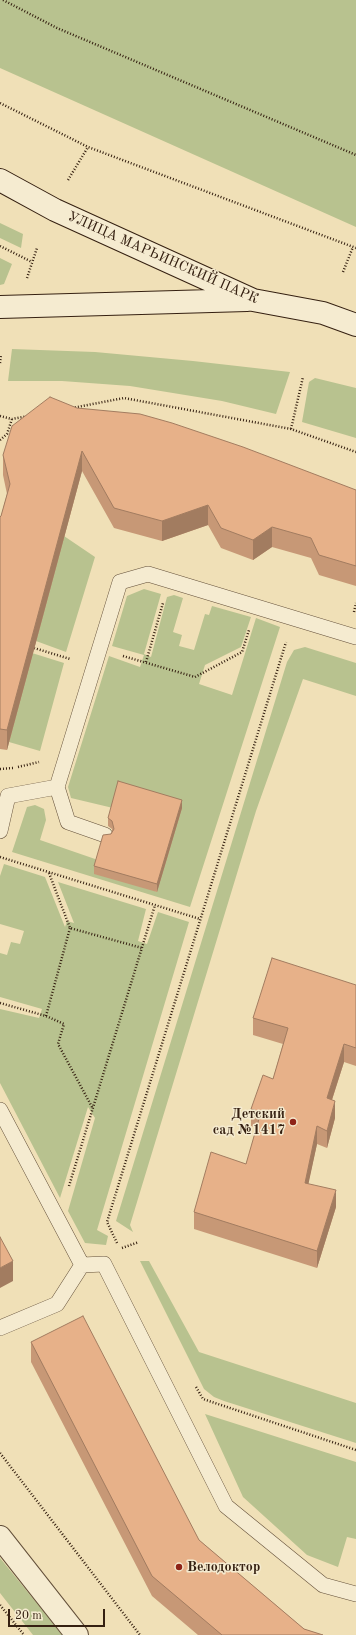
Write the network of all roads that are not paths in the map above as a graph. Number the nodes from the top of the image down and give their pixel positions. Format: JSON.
{"nodes":[{"id":1,"x":0,"y":180,"type":"edge"},
{"id":2,"x":253,"y":300,"type":"junction"},
{"id":3,"x":0,"y":307,"type":"edge"},
{"id":4,"x":356,"y":325,"type":"edge"},
{"id":5,"x":356,"y":637,"type":"edge"},
{"id":6,"x":57,"y":787,"type":"junction"},
{"id":7,"x":4,"y":795,"type":"edge"},
{"id":8,"x":0,"y":832,"type":"edge"},
{"id":9,"x":105,"y":835,"type":"edge"},
{"id":10,"x":0,"y":1110,"type":"edge"},
{"id":11,"x":82,"y":1265,"type":"junction"},
{"id":12,"x":0,"y":1328,"type":"edge"},
{"id":13,"x":0,"y":1537,"type":"edge"},
{"id":14,"x":356,"y":1594,"type":"edge"},
{"id":15,"x":77,"y":1635,"type":"edge"}],
"edges":[{"from":1,"to":2,"type":"street","name":"УЛИЦА МАРЬИНСКИЙ ПАРК"},
{"from":2,"to":3,"type":"street"},
{"from":2,"to":4,"type":"street","name":"УЛИЦА МАРЬИНСКИЙ ПАРК"},
{"from":5,"to":6,"type":"lane"},
{"from":6,"to":7,"type":"lane"},
{"from":6,"to":9,"type":"lane"},
{"from":7,"to":8,"type":"lane"},
{"from":10,"to":11,"type":"lane"},
{"from":11,"to":12,"type":"lane"},
{"from":11,"to":14,"type":"lane"},
{"from":13,"to":15,"type":"street"}]}
